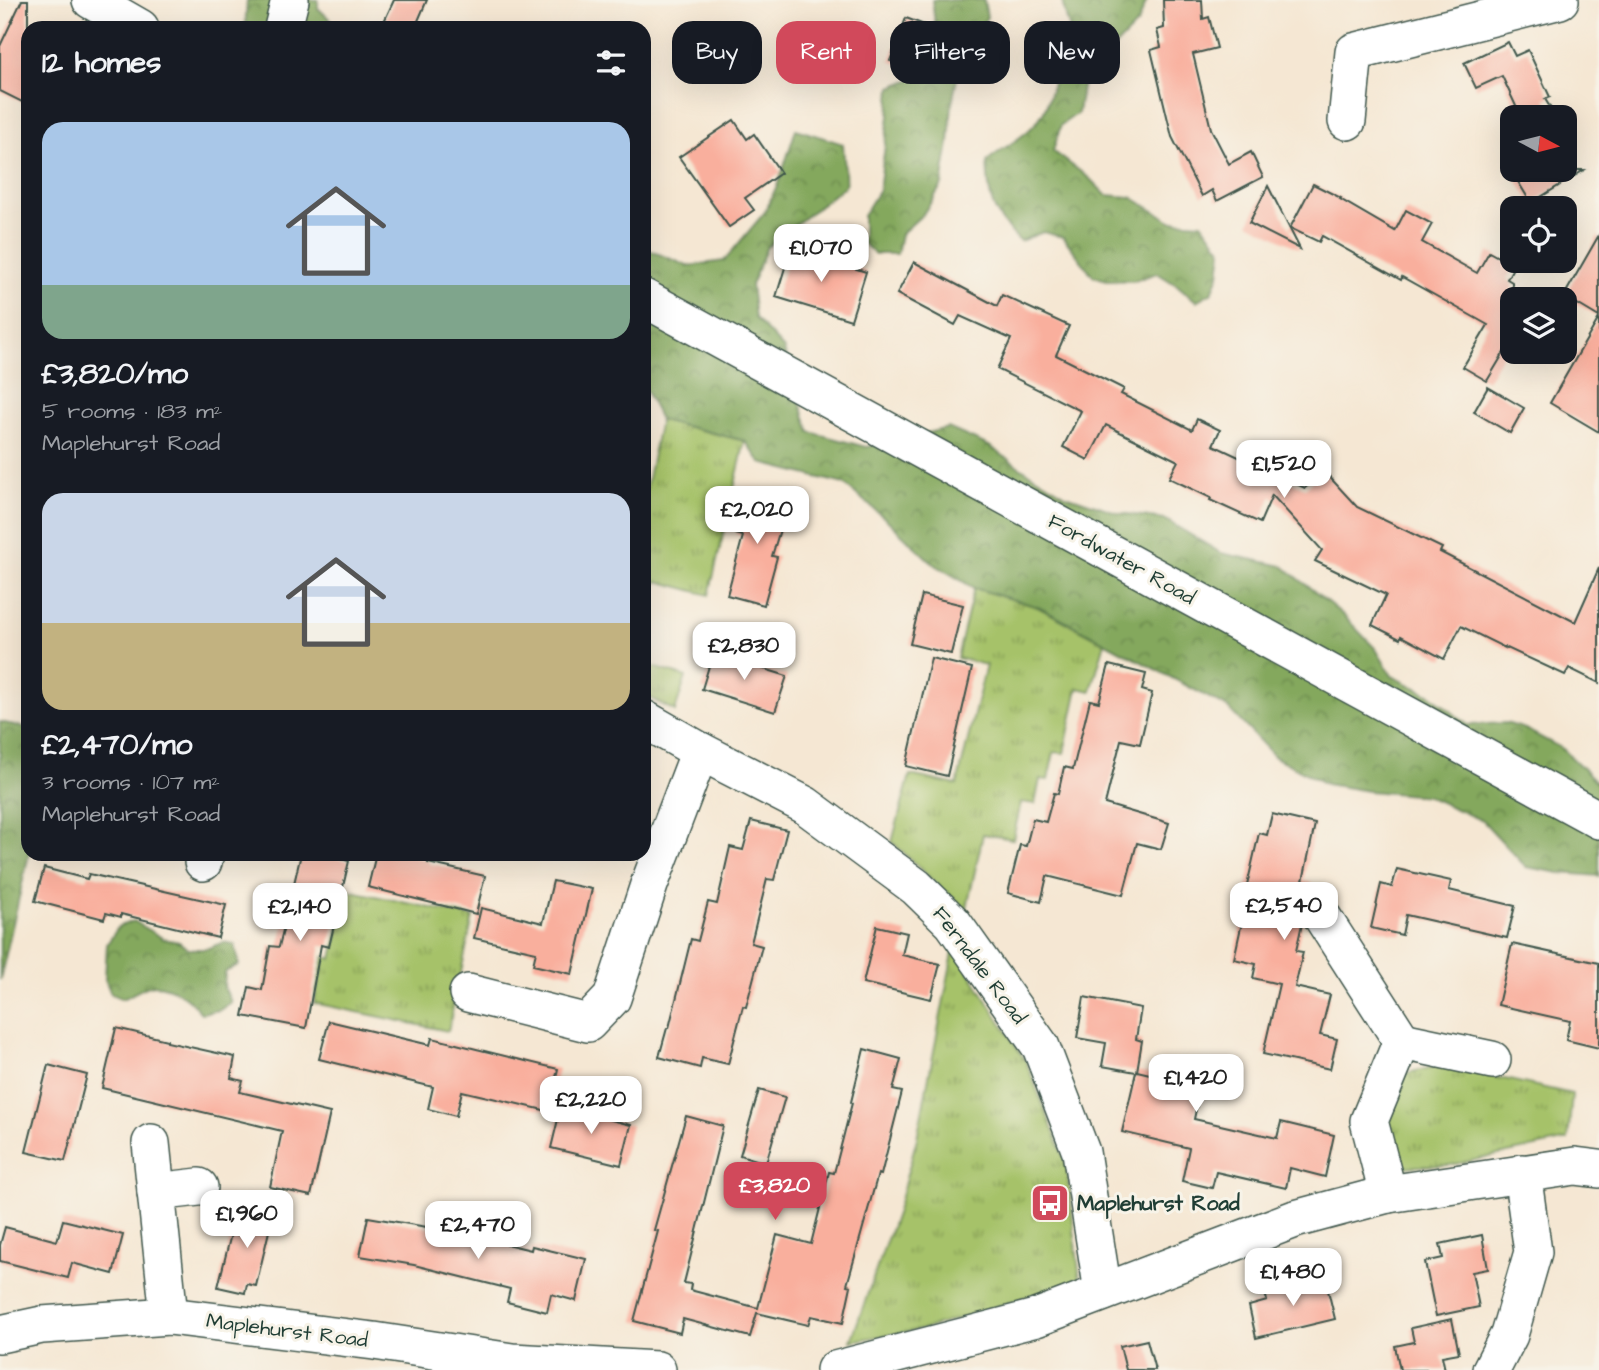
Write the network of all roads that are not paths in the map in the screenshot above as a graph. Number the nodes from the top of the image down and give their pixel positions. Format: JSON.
{"nodes":[{"id":1,"x":91,"y":0,"type":"edge"},
{"id":2,"x":290,"y":0,"type":"edge"},
{"id":3,"x":1560,"y":0,"type":"edge"},
{"id":4,"x":128,"y":21,"type":"edge"},
{"id":5,"x":285,"y":21,"type":"edge"},
{"id":6,"x":1347,"y":121,"type":"dead end"},
{"id":7,"x":651,"y":302,"type":"edge"},
{"id":8,"x":651,"y":723,"type":"edge"},
{"id":9,"x":700,"y":751,"type":"junction"},
{"id":10,"x":1599,"y":820,"type":"edge"},
{"id":11,"x":1321,"y":915,"type":"dead end"},
{"id":12,"x":468,"y":993,"type":"dead end"},
{"id":13,"x":1402,"y":1041,"type":"junction"},
{"id":14,"x":1492,"y":1060,"type":"dead end"},
{"id":15,"x":150,"y":1143,"type":"dead end"},
{"id":16,"x":1599,"y":1169,"type":"edge"},
{"id":17,"x":1522,"y":1173,"type":"junction"},
{"id":18,"x":199,"y":1187,"type":"dead end"},
{"id":19,"x":156,"y":1192,"type":"junction"},
{"id":20,"x":1388,"y":1194,"type":"junction"},
{"id":21,"x":1103,"y":1292,"type":"junction"},
{"id":22,"x":169,"y":1316,"type":"junction"},
{"id":23,"x":0,"y":1334,"type":"edge"},
{"id":24,"x":373,"y":1356,"type":"edge"},
{"id":25,"x":657,"y":1370,"type":"edge"},
{"id":26,"x":835,"y":1370,"type":"edge"},
{"id":27,"x":1491,"y":1370,"type":"edge"}],
"edges":[{"from":1,"to":4,"type":"street"},
{"from":2,"to":5,"type":"street"},
{"from":3,"to":6,"type":"street"},
{"from":7,"to":10,"type":"street","name":"Fordwater Road"},
{"from":8,"to":9,"type":"street","name":"Ferndale Road"},
{"from":9,"to":12,"type":"street"},
{"from":9,"to":21,"type":"street","name":"Ferndale Road"},
{"from":11,"to":13,"type":"street"},
{"from":13,"to":14,"type":"street"},
{"from":13,"to":20,"type":"street"},
{"from":15,"to":19,"type":"street"},
{"from":16,"to":17,"type":"street"},
{"from":17,"to":20,"type":"street"},
{"from":17,"to":27,"type":"street"},
{"from":18,"to":19,"type":"street"},
{"from":19,"to":22,"type":"street"},
{"from":20,"to":21,"type":"street"},
{"from":21,"to":26,"type":"street"},
{"from":22,"to":23,"type":"street","name":"Maplehurst Road"},
{"from":22,"to":24,"type":"street","name":"Maplehurst Road"},
{"from":24,"to":25,"type":"street","name":"Maplehurst Road"}]}
